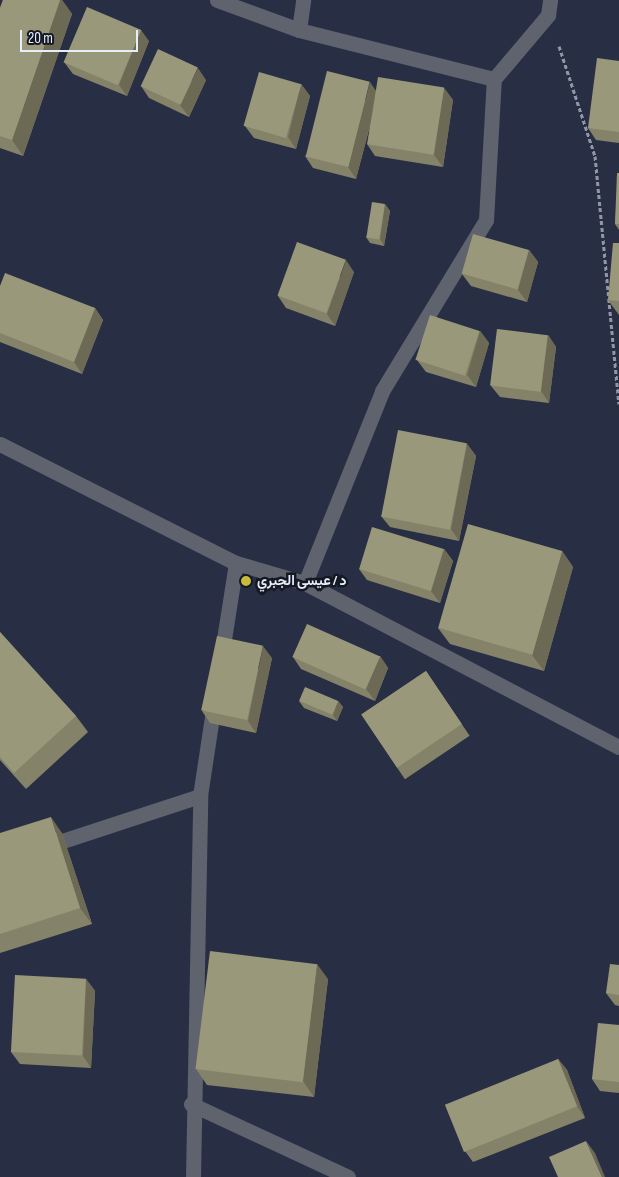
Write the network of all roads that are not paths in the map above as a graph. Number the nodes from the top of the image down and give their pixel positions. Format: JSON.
{"nodes":[{"id":1,"x":217,"y":0,"type":"edge"},
{"id":2,"x":303,"y":0,"type":"edge"},
{"id":3,"x":549,"y":7,"type":"edge"},
{"id":4,"x":299,"y":30,"type":"junction"},
{"id":5,"x":494,"y":79,"type":"junction"},
{"id":6,"x":0,"y":444,"type":"edge"},
{"id":7,"x":236,"y":563,"type":"junction"},
{"id":8,"x":305,"y":583,"type":"junction"},
{"id":9,"x":219,"y":670,"type":"edge"},
{"id":10,"x":216,"y":689,"type":"edge"},
{"id":11,"x":618,"y":743,"type":"edge"},
{"id":12,"x":200,"y":796,"type":"junction"},
{"id":13,"x":28,"y":852,"type":"edge"},
{"id":14,"x":191,"y":1104,"type":"junction"},
{"id":15,"x":193,"y":1177,"type":"edge"},
{"id":16,"x":348,"y":1177,"type":"edge"}],
"edges":[{"from":1,"to":4,"type":"street"},
{"from":2,"to":4,"type":"street"},
{"from":3,"to":5,"type":"street"},
{"from":4,"to":5,"type":"street"},
{"from":5,"to":8,"type":"street"},
{"from":6,"to":7,"type":"street"},
{"from":7,"to":8,"type":"street"},
{"from":7,"to":9,"type":"street"},
{"from":8,"to":11,"type":"street"},
{"from":10,"to":12,"type":"street"},
{"from":12,"to":13,"type":"street"},
{"from":12,"to":14,"type":"street"},
{"from":14,"to":15,"type":"street"},
{"from":14,"to":16,"type":"street"}]}
